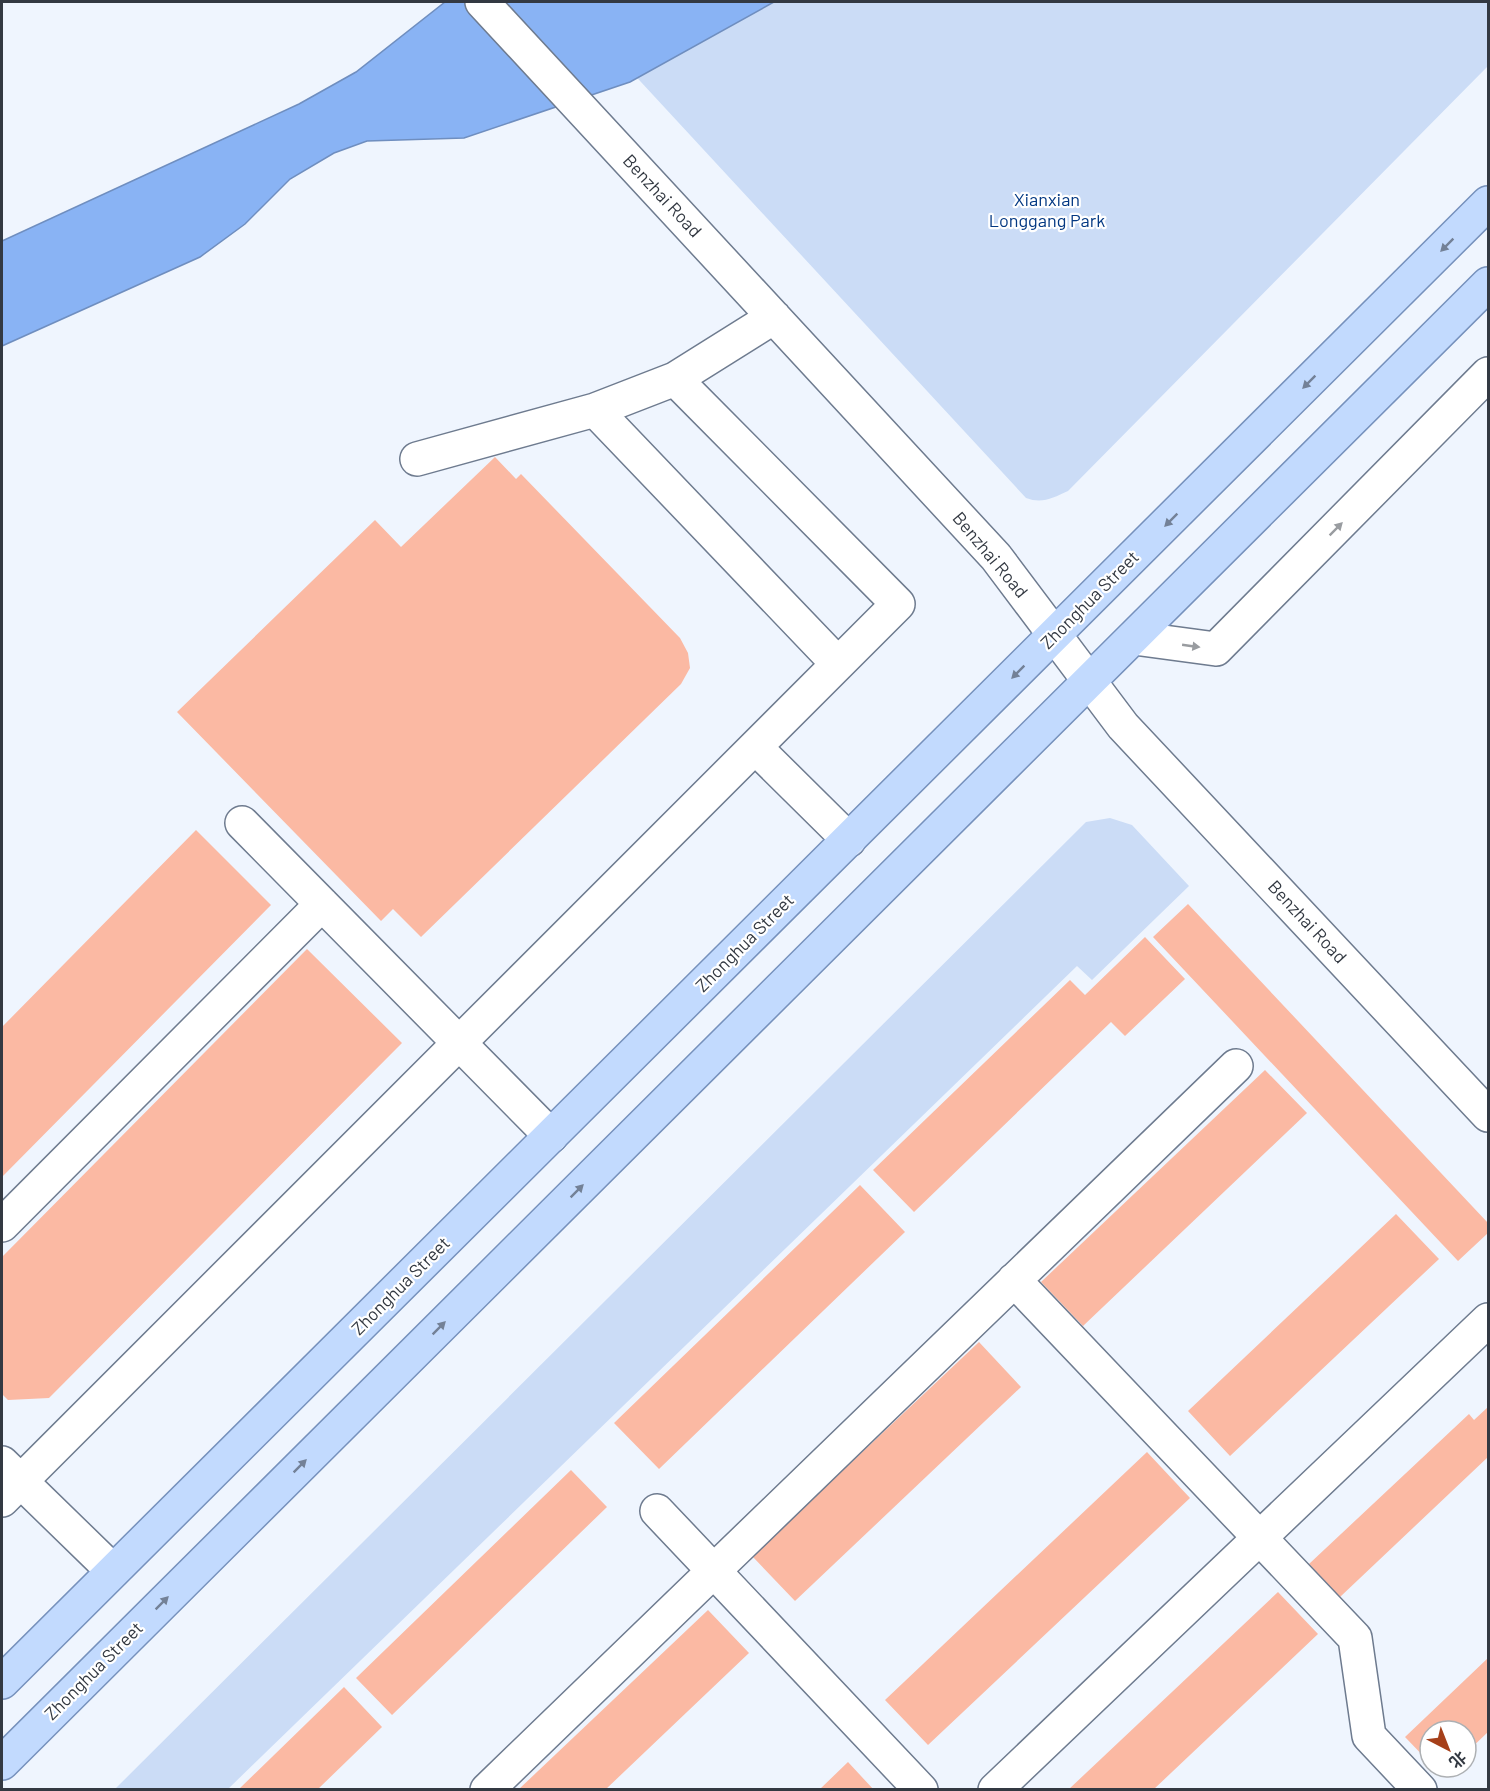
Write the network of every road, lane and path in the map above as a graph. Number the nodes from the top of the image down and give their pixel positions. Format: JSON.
{"nodes":[{"id":1,"x":482,"y":2,"type":"edge"},
{"id":2,"x":1488,"y":203,"type":"edge"},
{"id":3,"x":1488,"y":284,"type":"edge"},
{"id":4,"x":774,"y":317,"type":"junction"},
{"id":5,"x":1488,"y":375,"type":"edge"},
{"id":6,"x":675,"y":379,"type":"junction"},
{"id":7,"x":595,"y":410,"type":"junction"},
{"id":8,"x":417,"y":459,"type":"dead end"},
{"id":9,"x":1055,"y":635,"type":"junction"},
{"id":10,"x":1134,"y":638,"type":"junction"},
{"id":11,"x":838,"y":664,"type":"junction"},
{"id":12,"x":1090,"y":681,"type":"junction"},
{"id":13,"x":755,"y":747,"type":"junction"},
{"id":14,"x":242,"y":823,"type":"dead end"},
{"id":15,"x":849,"y":840,"type":"junction"},
{"id":16,"x":322,"y":904,"type":"junction"},
{"id":17,"x":459,"y":1043,"type":"junction"},
{"id":18,"x":1236,"y":1066,"type":"dead end"},
{"id":19,"x":1488,"y":1115,"type":"edge"},
{"id":20,"x":551,"y":1136,"type":"junction"},
{"id":21,"x":2,"y":1225,"type":"edge"},
{"id":22,"x":1014,"y":1280,"type":"junction"},
{"id":23,"x":1488,"y":1320,"type":"edge"},
{"id":24,"x":8,"y":1481,"type":"edge"},
{"id":25,"x":657,"y":1511,"type":"dead end"},
{"id":26,"x":1259,"y":1538,"type":"junction"},
{"id":27,"x":113,"y":1571,"type":"junction"},
{"id":28,"x":713,"y":1571,"type":"junction"},
{"id":29,"x":2,"y":1682,"type":"edge"},
{"id":30,"x":2,"y":1763,"type":"edge"},
{"id":31,"x":487,"y":1790,"type":"edge"},
{"id":32,"x":921,"y":1790,"type":"edge"},
{"id":33,"x":994,"y":1790,"type":"edge"},
{"id":34,"x":1420,"y":1790,"type":"edge"}],
"edges":[{"from":1,"to":4,"type":"street","name":"Benzhai Road"},
{"from":2,"to":9,"type":"main road","name":"Zhonghua Street","one_way":true},
{"from":3,"to":10,"type":"main road","name":"Zhonghua Street"},
{"from":4,"to":6,"type":"street"},
{"from":4,"to":9,"type":"street","name":"Benzhai Road"},
{"from":10,"to":5,"type":"street","one_way":true},
{"from":6,"to":7,"type":"street"},
{"from":6,"to":11,"type":"street"},
{"from":7,"to":8,"type":"street"},
{"from":7,"to":11,"type":"street"},
{"from":9,"to":12,"type":"street","name":"Benzhai Road"},
{"from":9,"to":15,"type":"main road","name":"Zhonghua Street","one_way":true},
{"from":10,"to":12,"type":"main road","name":"Zhonghua Street"},
{"from":11,"to":13,"type":"street"},
{"from":12,"to":19,"type":"street","name":"Benzhai Road"},
{"from":30,"to":12,"type":"main road","name":"Zhonghua Street","one_way":true},
{"from":13,"to":15,"type":"street"},
{"from":13,"to":17,"type":"street"},
{"from":14,"to":16,"type":"street"},
{"from":15,"to":20,"type":"main road","name":"Zhonghua Street"},
{"from":16,"to":17,"type":"street"},
{"from":16,"to":21,"type":"street"},
{"from":17,"to":20,"type":"street"},
{"from":17,"to":24,"type":"street"},
{"from":18,"to":22,"type":"street"},
{"from":20,"to":27,"type":"main road","name":"Zhonghua Street"},
{"from":22,"to":26,"type":"street"},
{"from":22,"to":28,"type":"street"},
{"from":23,"to":26,"type":"street"},
{"from":24,"to":27,"type":"street"},
{"from":25,"to":28,"type":"street"},
{"from":26,"to":33,"type":"street"},
{"from":26,"to":34,"type":"street"},
{"from":27,"to":29,"type":"main road","name":"Zhonghua Street"},
{"from":28,"to":31,"type":"street"},
{"from":28,"to":32,"type":"street"}]}
